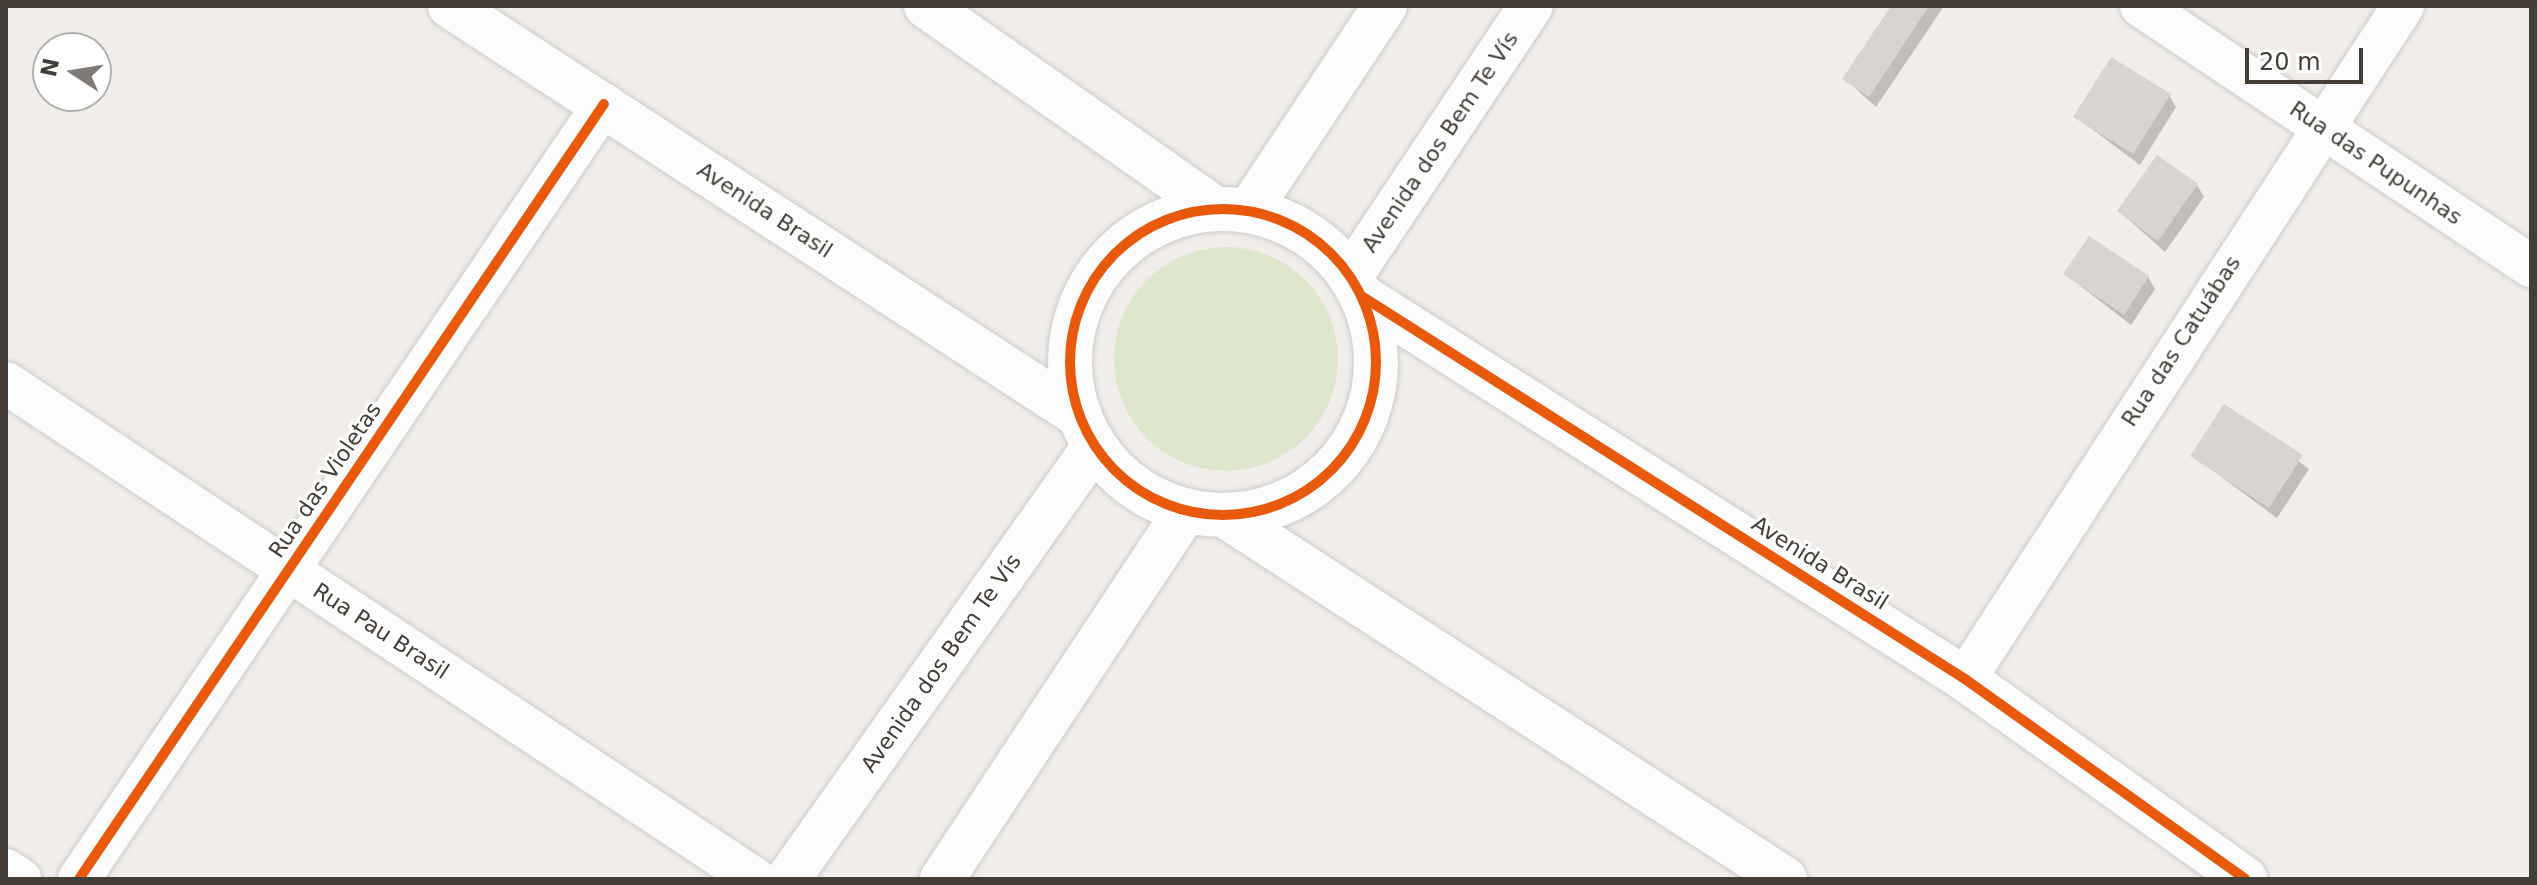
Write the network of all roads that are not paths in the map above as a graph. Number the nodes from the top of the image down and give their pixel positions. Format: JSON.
{"nodes":[{"id":1,"x":450,"y":6,"type":"edge"},
{"id":2,"x":926,"y":6,"type":"edge"},
{"id":3,"x":1385,"y":6,"type":"edge"},
{"id":4,"x":1531,"y":6,"type":"edge"},
{"id":5,"x":2141,"y":6,"type":"edge"},
{"id":6,"x":2403,"y":6,"type":"edge"},
{"id":7,"x":604,"y":104,"type":"junction"},
{"id":8,"x":2319,"y":125,"type":"junction"},
{"id":9,"x":1233,"y":209,"type":"junction"},
{"id":10,"x":2531,"y":266,"type":"edge"},
{"id":11,"x":1356,"y":287,"type":"junction"},
{"id":12,"x":6,"y":383,"type":"edge"},
{"id":13,"x":1087,"y":432,"type":"junction"},
{"id":14,"x":1206,"y":514,"type":"junction"},
{"id":15,"x":288,"y":570,"type":"junction"},
{"id":16,"x":1965,"y":679,"type":"junction"},
{"id":17,"x":6,"y":870,"type":"edge"},
{"id":18,"x":20,"y":879,"type":"edge"},
{"id":19,"x":79,"y":879,"type":"edge"},
{"id":20,"x":755,"y":879,"type":"edge"},
{"id":21,"x":788,"y":879,"type":"edge"},
{"id":22,"x":942,"y":879,"type":"edge"},
{"id":23,"x":1785,"y":879,"type":"edge"},
{"id":24,"x":2245,"y":879,"type":"edge"}],
"edges":[{"from":1,"to":7,"type":"street","name":"Avenida Brasil"},
{"from":2,"to":9,"type":"street"},
{"from":3,"to":9,"type":"street"},
{"from":4,"to":11,"type":"street","name":"Avenida dos Bem Te Vís"},
{"from":5,"to":8,"type":"street","name":"Rua das Pupunhas"},
{"from":6,"to":8,"type":"street","name":"Rua das Catuábas"},
{"from":7,"to":13,"type":"street","name":"Avenida Brasil"},
{"from":7,"to":15,"type":"street","name":"Rua das Violetas"},
{"from":8,"to":10,"type":"street","name":"Rua das Pupunhas"},
{"from":8,"to":16,"type":"street","name":"Rua das Catuábas"},
{"from":9,"to":11,"type":"street"},
{"from":9,"to":13,"type":"street"},
{"from":11,"to":14,"type":"street"},
{"from":11,"to":16,"type":"street","name":"Avenida Brasil"},
{"from":12,"to":15,"type":"street","name":"Rua Pau Brasil"},
{"from":13,"to":14,"type":"street","name":"Avenida Brasil"},
{"from":13,"to":21,"type":"street","name":"Avenida dos Bem Te Vís"},
{"from":14,"to":22,"type":"street"},
{"from":14,"to":23,"type":"street"},
{"from":15,"to":19,"type":"street","name":"Rua das Violetas"},
{"from":15,"to":20,"type":"street","name":"Rua Pau Brasil"},
{"from":16,"to":24,"type":"street","name":"Avenida Brasil"},
{"from":17,"to":18,"type":"street"}]}
